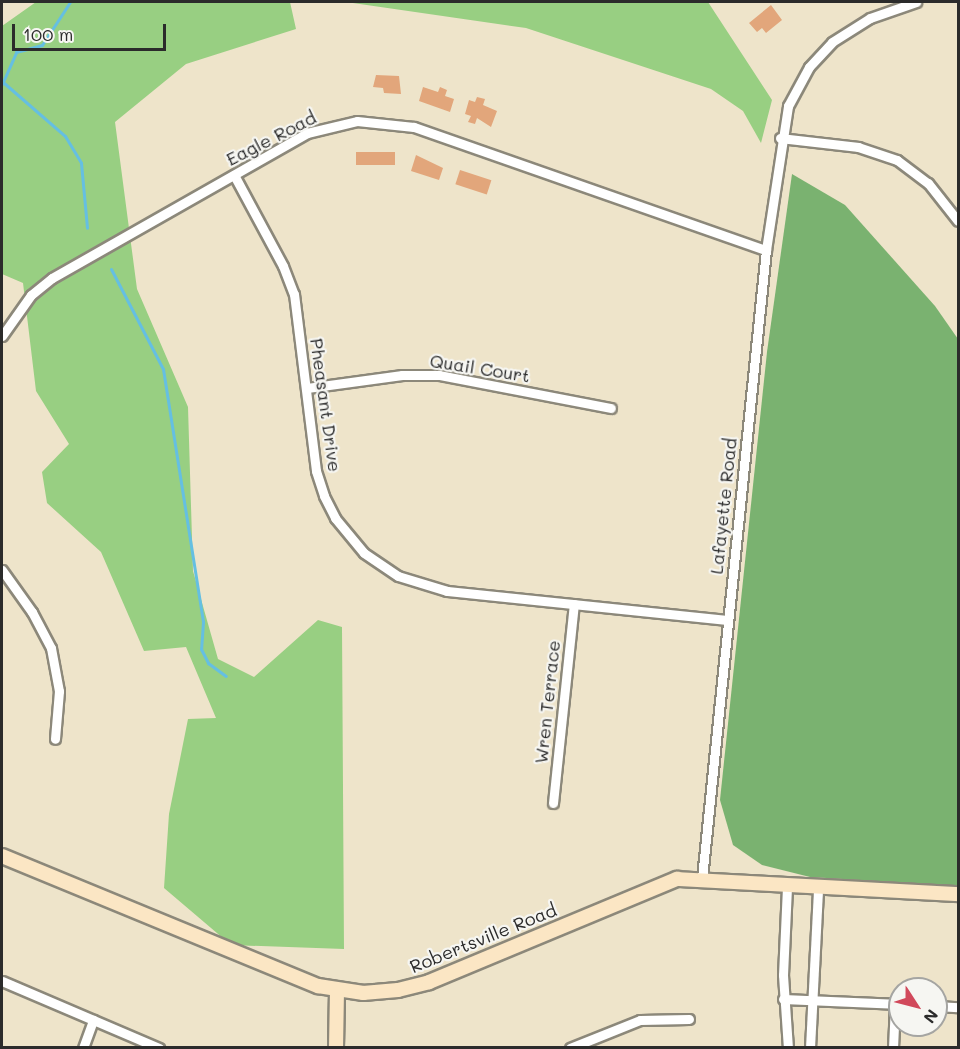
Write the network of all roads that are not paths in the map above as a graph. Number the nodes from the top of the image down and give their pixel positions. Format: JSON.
{"nodes":[{"id":1,"x":916,"y":2,"type":"edge"},
{"id":2,"x":780,"y":138,"type":"junction"},
{"id":3,"x":234,"y":175,"type":"junction"},
{"id":4,"x":958,"y":220,"type":"edge"},
{"id":5,"x":766,"y":250,"type":"junction"},
{"id":6,"x":2,"y":336,"type":"edge"},
{"id":7,"x":307,"y":388,"type":"junction"},
{"id":8,"x":611,"y":408,"type":"dead end"},
{"id":9,"x":2,"y":570,"type":"edge"},
{"id":10,"x":574,"y":604,"type":"junction"},
{"id":11,"x":728,"y":620,"type":"junction"},
{"id":12,"x":55,"y":739,"type":"dead end"},
{"id":13,"x":554,"y":803,"type":"dead end"},
{"id":14,"x":2,"y":856,"type":"edge"},
{"id":15,"x":702,"y":878,"type":"junction"},
{"id":16,"x":788,"y":887,"type":"junction"},
{"id":17,"x":818,"y":888,"type":"junction"},
{"id":18,"x":958,"y":894,"type":"edge"},
{"id":19,"x":2,"y":981,"type":"edge"},
{"id":20,"x":337,"y":990,"type":"junction"},
{"id":21,"x":783,"y":999,"type":"junction"},
{"id":22,"x":811,"y":1000,"type":"junction"},
{"id":23,"x":888,"y":1004,"type":"edge"},
{"id":24,"x":689,"y":1019,"type":"dead end"},
{"id":25,"x":93,"y":1020,"type":"junction"},
{"id":26,"x":83,"y":1047,"type":"edge"},
{"id":27,"x":159,"y":1047,"type":"edge"},
{"id":28,"x":336,"y":1047,"type":"edge"},
{"id":29,"x":570,"y":1047,"type":"edge"},
{"id":30,"x":788,"y":1047,"type":"edge"},
{"id":31,"x":810,"y":1047,"type":"edge"}],
"edges":[{"from":1,"to":2,"type":"street","name":"Lafayette Road"},
{"from":2,"to":4,"type":"street"},
{"from":2,"to":5,"type":"street","name":"Lafayette Road"},
{"from":3,"to":5,"type":"street","name":"Eagle Road"},
{"from":3,"to":6,"type":"street","name":"Eagle Road"},
{"from":3,"to":7,"type":"street","name":"Pheasant Drive"},
{"from":5,"to":11,"type":"street","name":"Lafayette Road"},
{"from":7,"to":8,"type":"street","name":"Quail Court"},
{"from":7,"to":10,"type":"street","name":"Pheasant Drive"},
{"from":9,"to":12,"type":"street"},
{"from":10,"to":11,"type":"street","name":"Pheasant Drive"},
{"from":10,"to":13,"type":"street","name":"Wren Terrace"},
{"from":11,"to":15,"type":"street","name":"Lafayette Road"},
{"from":14,"to":20,"type":"street","name":"Robertsville Road"},
{"from":15,"to":16,"type":"street","name":"Robertsville Road"},
{"from":15,"to":20,"type":"street","name":"Robertsville Road"},
{"from":16,"to":17,"type":"street","name":"Robertsville Road"},
{"from":16,"to":21,"type":"street"},
{"from":17,"to":18,"type":"street","name":"Robertsville Road"},
{"from":17,"to":22,"type":"street"},
{"from":19,"to":25,"type":"street"},
{"from":20,"to":28,"type":"street"},
{"from":21,"to":22,"type":"street"},
{"from":21,"to":30,"type":"street"},
{"from":22,"to":23,"type":"street"},
{"from":22,"to":31,"type":"street"},
{"from":24,"to":29,"type":"street"},
{"from":25,"to":26,"type":"street"},
{"from":25,"to":27,"type":"street"}]}
